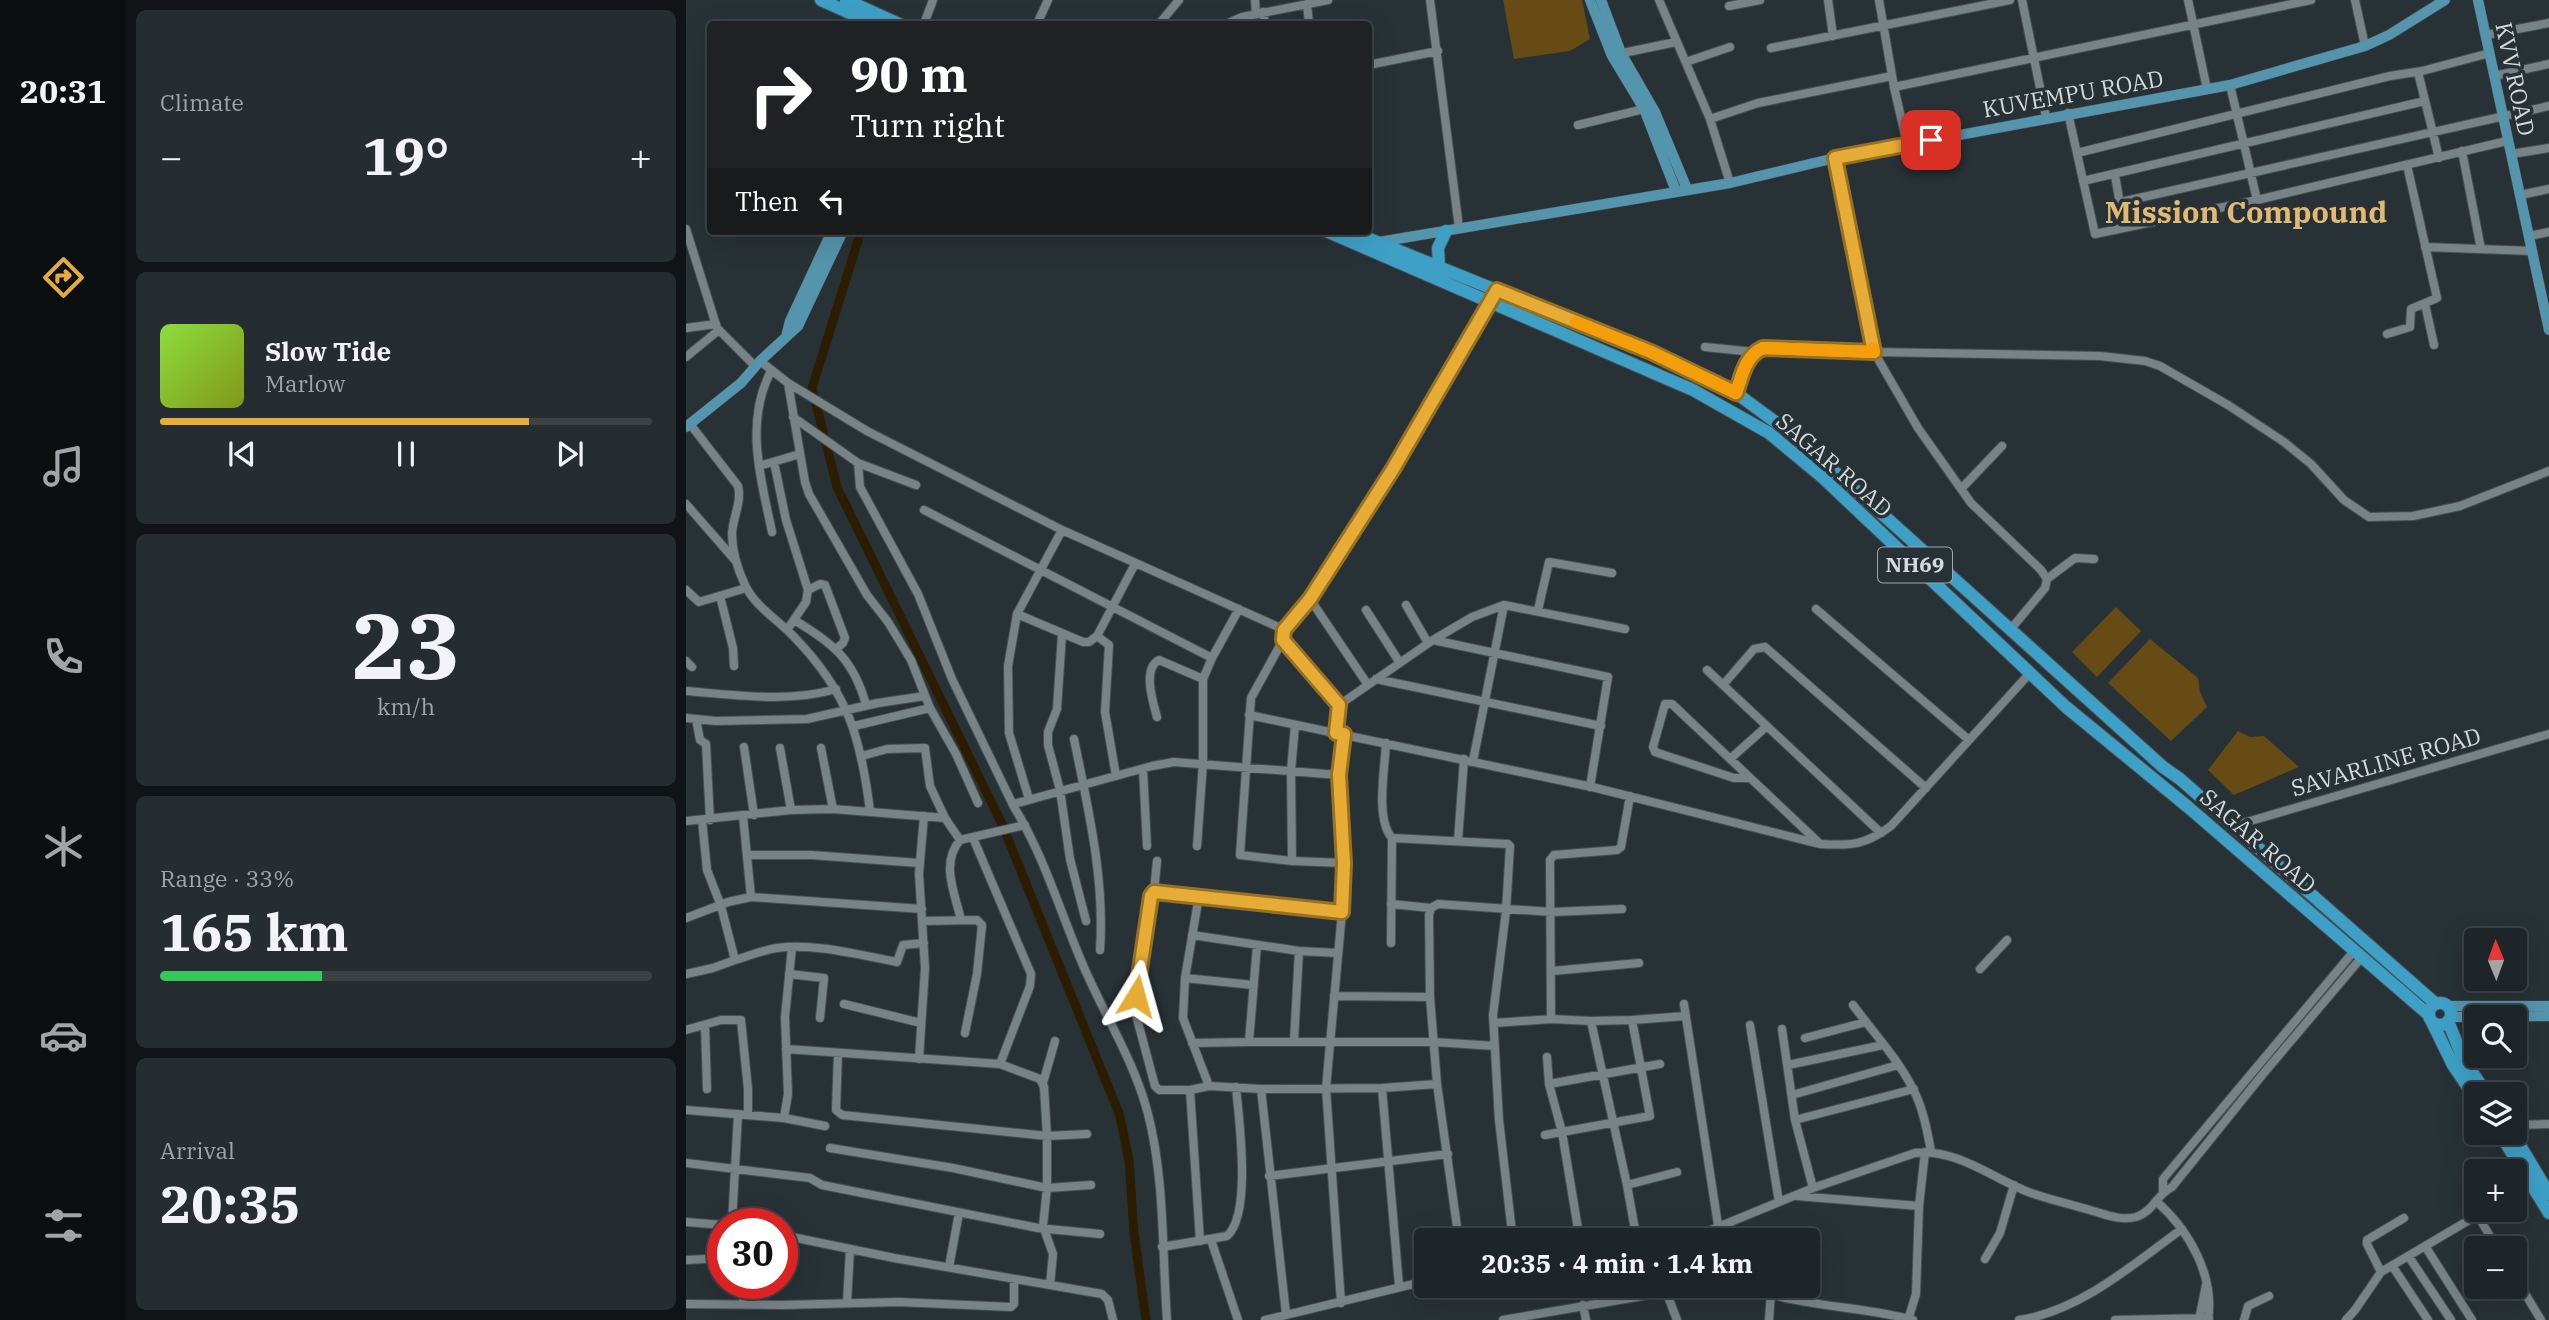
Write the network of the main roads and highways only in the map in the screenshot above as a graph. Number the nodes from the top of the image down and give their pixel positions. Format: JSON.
{"nodes":[{"id":1,"x":821,"y":0,"type":"edge"},
{"id":2,"x":846,"y":0,"type":"edge"},
{"id":3,"x":1590,"y":0,"type":"edge"},
{"id":4,"x":1601,"y":0,"type":"edge"},
{"id":5,"x":2445,"y":0,"type":"edge"},
{"id":6,"x":2478,"y":0,"type":"edge"},
{"id":7,"x":867,"y":21,"type":"edge"},
{"id":8,"x":892,"y":21,"type":"edge"},
{"id":9,"x":1617,"y":54,"type":"junction"},
{"id":10,"x":1687,"y":189,"type":"junction"},
{"id":11,"x":1676,"y":191,"type":"junction"},
{"id":12,"x":1453,"y":229,"type":"junction"},
{"id":13,"x":830,"y":235,"type":"edge"},
{"id":14,"x":841,"y":235,"type":"edge"},
{"id":15,"x":1335,"y":235,"type":"edge"},
{"id":16,"x":1359,"y":235,"type":"edge"},
{"id":17,"x":1376,"y":243,"type":"junction"},
{"id":18,"x":1362,"y":247,"type":"junction"},
{"id":19,"x":1439,"y":266,"type":"junction"},
{"id":20,"x":1494,"y":296,"type":"junction"},
{"id":21,"x":2547,"y":317,"type":"edge"},
{"id":22,"x":2549,"y":330,"type":"edge"},
{"id":23,"x":786,"y":337,"type":"junction"},
{"id":24,"x":688,"y":426,"type":"edge"},
{"id":25,"x":2549,"y":1006,"type":"edge"},
{"id":26,"x":2441,"y":1014,"type":"junction"},
{"id":27,"x":2464,"y":1016,"type":"edge"},
{"id":28,"x":2527,"y":1016,"type":"edge"},
{"id":29,"x":2549,"y":1016,"type":"edge"},
{"id":30,"x":2464,"y":1082,"type":"edge"},
{"id":31,"x":2479,"y":1082,"type":"edge"},
{"id":32,"x":2506,"y":1145,"type":"edge"},
{"id":33,"x":2520,"y":1145,"type":"edge"},
{"id":34,"x":2549,"y":1194,"type":"edge"},
{"id":35,"x":2549,"y":1213,"type":"edge"}],
"edges":[{"from":1,"to":7,"type":"highway"},
{"from":2,"to":8,"type":"highway"},
{"from":3,"to":9,"type":"main road"},
{"from":4,"to":9,"type":"main road"},
{"from":5,"to":10,"type":"main road","name":"KUVEMPU ROAD"},
{"from":6,"to":21,"type":"main road","name":"KVV ROAD"},
{"from":9,"to":10,"type":"main road"},
{"from":9,"to":11,"type":"main road"},
{"from":10,"to":11,"type":"main road","name":"KUVEMPU ROAD"},
{"from":11,"to":12,"type":"main road","name":"KUVEMPU ROAD"},
{"from":12,"to":17,"type":"main road","name":"KUVEMPU ROAD"},
{"from":12,"to":19,"type":"highway"},
{"from":13,"to":23,"type":"main road"},
{"from":14,"to":23,"type":"main road"},
{"from":15,"to":18,"type":"highway","name":"SAGAR ROAD","number":"NH69"},
{"from":16,"to":17,"type":"highway","name":"SAGAR ROAD","number":"NH69"},
{"from":17,"to":18,"type":"main road","name":"KUVEMPU ROAD"},
{"from":17,"to":19,"type":"highway","name":"SAGAR ROAD","number":"NH69"},
{"from":18,"to":20,"type":"highway","name":"SAGAR ROAD","number":"NH69"},
{"from":19,"to":20,"type":"highway","name":"SAGAR ROAD","number":"NH69"},
{"from":20,"to":26,"type":"highway","name":"SAGAR ROAD","number":"NH69"},
{"from":20,"to":26,"type":"highway","name":"SAGAR ROAD","number":"NH69"},
{"from":21,"to":22,"type":"main road","name":"KVV ROAD"},
{"from":23,"to":24,"type":"main road"},
{"from":25,"to":26,"type":"main road"},
{"from":26,"to":27,"type":"main road"},
{"from":26,"to":30,"type":"highway","number":"NH69"},
{"from":26,"to":31,"type":"highway","number":"NH69"},
{"from":28,"to":29,"type":"main road"},
{"from":32,"to":35,"type":"highway"},
{"from":33,"to":34,"type":"highway"}]}
